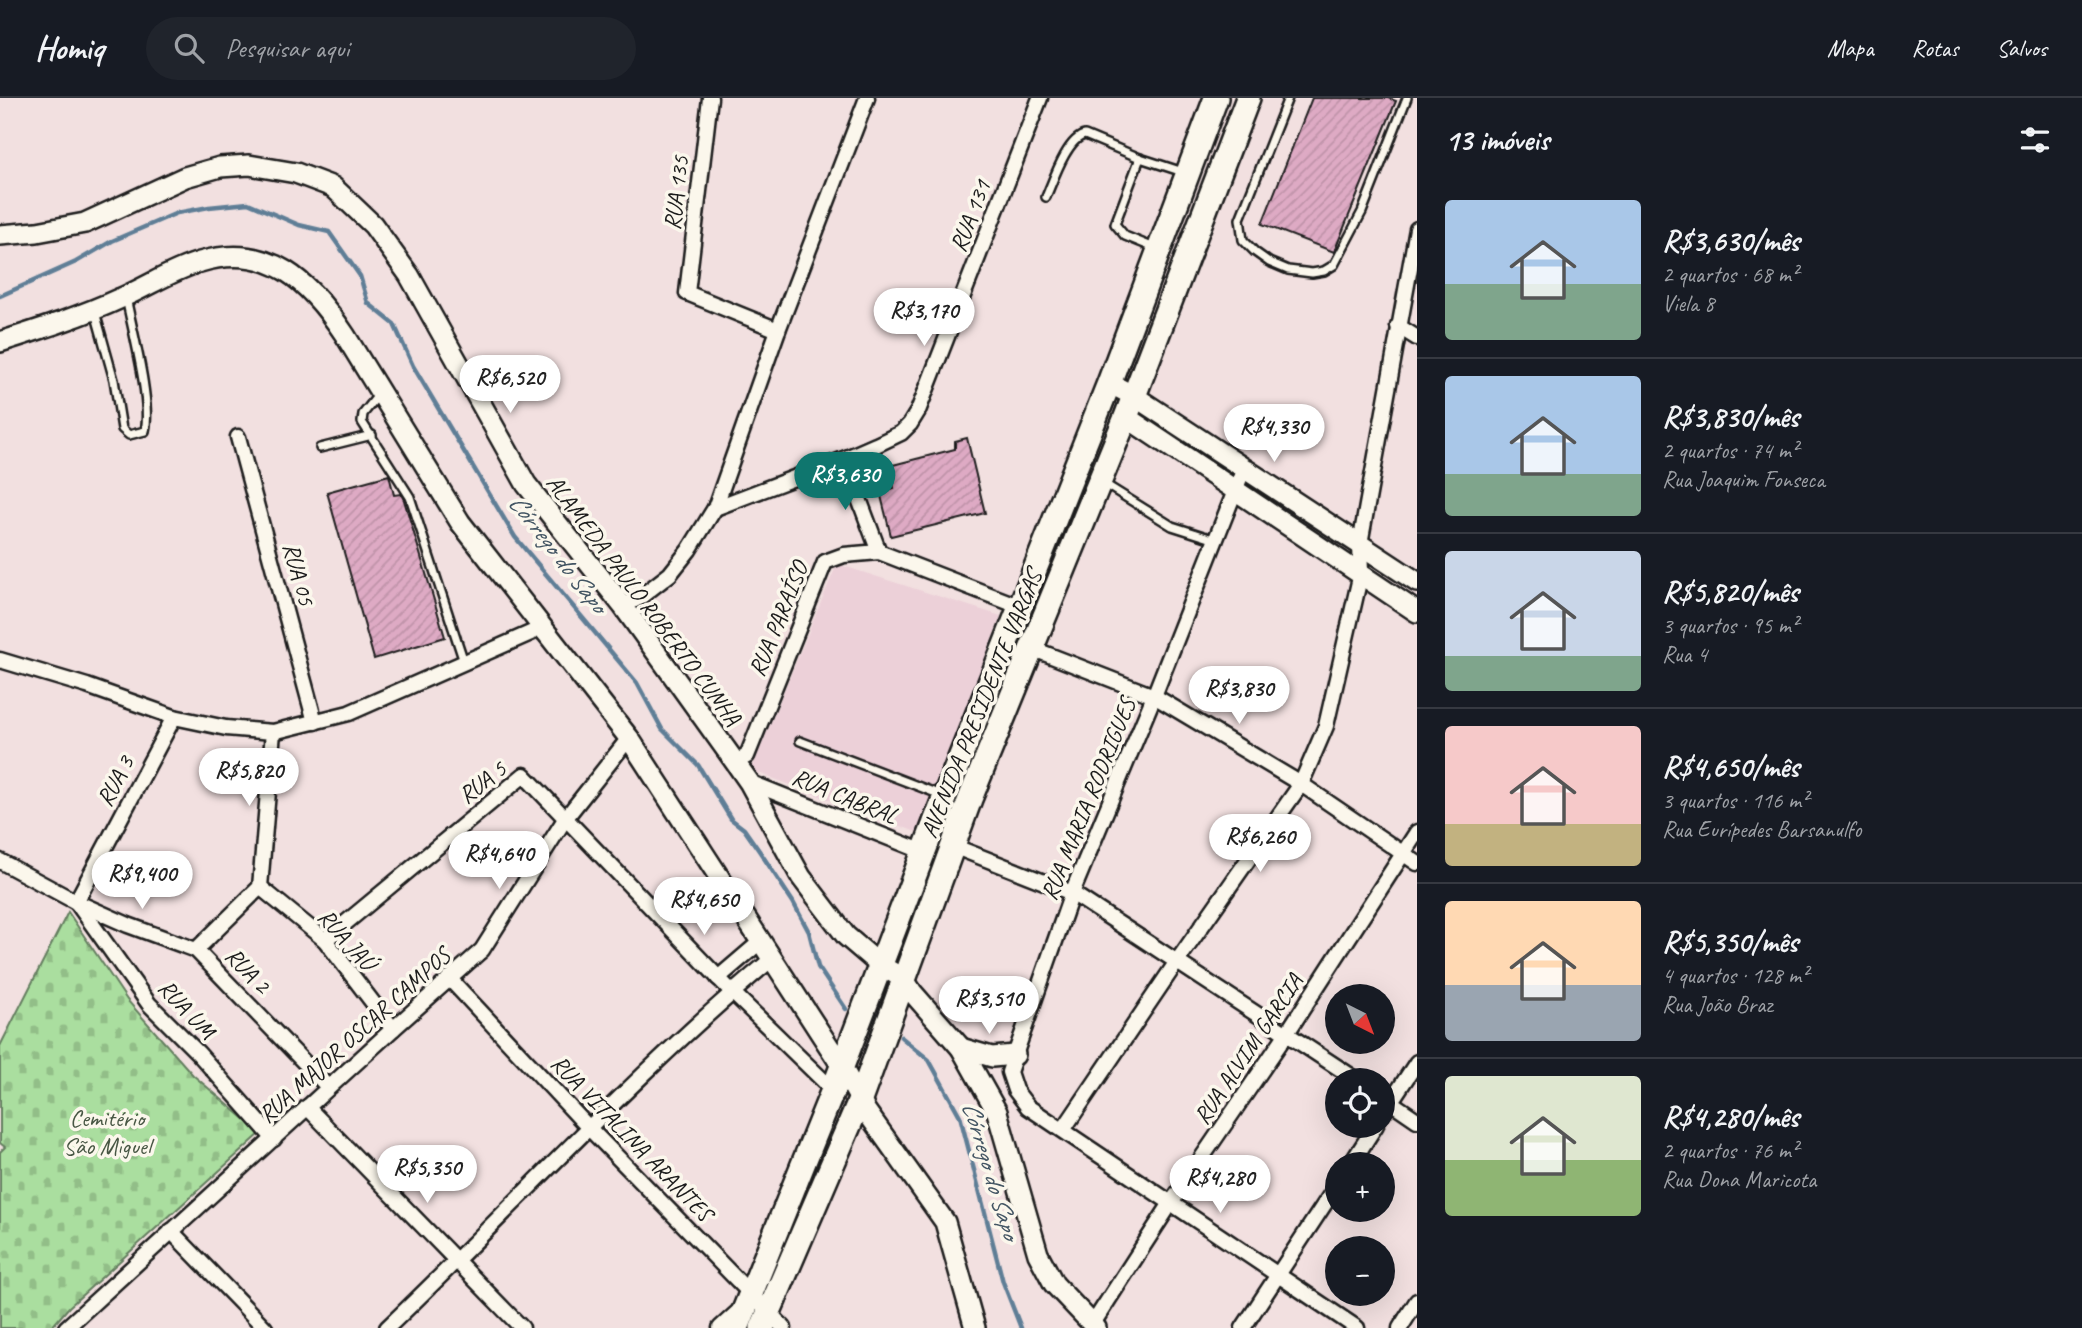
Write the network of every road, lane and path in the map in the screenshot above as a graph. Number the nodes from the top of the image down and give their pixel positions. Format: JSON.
{"nodes":[{"id":1,"x":710,"y":98,"type":"edge"},
{"id":2,"x":867,"y":98,"type":"edge"},
{"id":3,"x":1040,"y":98,"type":"edge"},
{"id":4,"x":1216,"y":98,"type":"edge"},
{"id":5,"x":1248,"y":98,"type":"edge"},
{"id":6,"x":1288,"y":98,"type":"edge"},
{"id":7,"x":1407,"y":98,"type":"edge"},
{"id":8,"x":1140,"y":158,"type":"junction"},
{"id":9,"x":1187,"y":173,"type":"junction"},
{"id":10,"x":1046,"y":197,"type":"dead end"},
{"id":11,"x":1417,"y":229,"type":"edge"},
{"id":12,"x":0,"y":235,"type":"edge"},
{"id":13,"x":1158,"y":249,"type":"junction"},
{"id":14,"x":126,"y":296,"type":"junction"},
{"id":15,"x":95,"y":310,"type":"junction"},
{"id":16,"x":1398,"y":326,"type":"junction"},
{"id":17,"x":778,"y":330,"type":"junction"},
{"id":18,"x":1417,"y":338,"type":"edge"},
{"id":19,"x":0,"y":342,"type":"edge"},
{"id":20,"x":1109,"y":383,"type":"junction"},
{"id":21,"x":379,"y":393,"type":"junction"},
{"id":22,"x":1134,"y":396,"type":"junction"},
{"id":23,"x":1126,"y":418,"type":"junction"},
{"id":24,"x":372,"y":435,"type":"junction"},
{"id":25,"x":238,"y":437,"type":"dead end"},
{"id":26,"x":320,"y":448,"type":"dead end"},
{"id":27,"x":844,"y":459,"type":"junction"},
{"id":28,"x":1244,"y":468,"type":"junction"},
{"id":29,"x":1100,"y":481,"type":"junction"},
{"id":30,"x":1237,"y":491,"type":"junction"},
{"id":31,"x":715,"y":508,"type":"junction"},
{"id":32,"x":1216,"y":540,"type":"junction"},
{"id":33,"x":1360,"y":544,"type":"junction"},
{"id":34,"x":879,"y":552,"type":"junction"},
{"id":35,"x":1361,"y":573,"type":"junction"},
{"id":36,"x":1417,"y":582,"type":"edge"},
{"id":37,"x":623,"y":606,"type":"junction"},
{"id":38,"x":1021,"y":607,"type":"junction"},
{"id":39,"x":1417,"y":612,"type":"edge"},
{"id":40,"x":542,"y":628,"type":"junction"},
{"id":41,"x":1031,"y":648,"type":"junction"},
{"id":42,"x":0,"y":660,"type":"edge"},
{"id":43,"x":464,"y":663,"type":"junction"},
{"id":44,"x":1154,"y":696,"type":"junction"},
{"id":45,"x":174,"y":718,"type":"junction"},
{"id":46,"x":315,"y":722,"type":"junction"},
{"id":47,"x":273,"y":732,"type":"junction"},
{"id":48,"x":629,"y":738,"type":"junction"},
{"id":49,"x":800,"y":740,"type":"dead end"},
{"id":50,"x":735,"y":761,"type":"junction"},
{"id":51,"x":749,"y":782,"type":"junction"},
{"id":52,"x":1301,"y":785,"type":"junction"},
{"id":53,"x":945,"y":796,"type":"junction"},
{"id":54,"x":565,"y":819,"type":"junction"},
{"id":55,"x":1417,"y":832,"type":"edge"},
{"id":56,"x":953,"y":846,"type":"junction"},
{"id":57,"x":924,"y":852,"type":"junction"},
{"id":58,"x":1402,"y":853,"type":"junction"},
{"id":59,"x":0,"y":861,"type":"edge"},
{"id":60,"x":1417,"y":863,"type":"edge"},
{"id":61,"x":260,"y":887,"type":"junction"},
{"id":62,"x":1072,"y":893,"type":"junction"},
{"id":63,"x":76,"y":902,"type":"junction"},
{"id":64,"x":325,"y":940,"type":"junction"},
{"id":65,"x":196,"y":950,"type":"junction"},
{"id":66,"x":766,"y":950,"type":"junction"},
{"id":67,"x":1178,"y":960,"type":"junction"},
{"id":68,"x":880,"y":965,"type":"junction"},
{"id":69,"x":449,"y":978,"type":"junction"},
{"id":70,"x":719,"y":978,"type":"junction"},
{"id":71,"x":904,"y":979,"type":"junction"},
{"id":72,"x":732,"y":992,"type":"junction"},
{"id":73,"x":393,"y":1029,"type":"junction"},
{"id":74,"x":1287,"y":1033,"type":"junction"},
{"id":75,"x":961,"y":1048,"type":"junction"},
{"id":76,"x":1015,"y":1055,"type":"junction"},
{"id":77,"x":1417,"y":1062,"type":"edge"},
{"id":78,"x":841,"y":1065,"type":"junction"},
{"id":79,"x":1339,"y":1068,"type":"edge"},
{"id":80,"x":328,"y":1087,"type":"junction"},
{"id":81,"x":1395,"y":1089,"type":"edge"},
{"id":82,"x":834,"y":1090,"type":"junction"},
{"id":83,"x":860,"y":1100,"type":"junction"},
{"id":84,"x":1395,"y":1105,"type":"edge"},
{"id":85,"x":307,"y":1107,"type":"junction"},
{"id":86,"x":1417,"y":1120,"type":"edge"},
{"id":87,"x":589,"y":1128,"type":"junction"},
{"id":88,"x":1063,"y":1130,"type":"junction"},
{"id":89,"x":275,"y":1139,"type":"junction"},
{"id":90,"x":1171,"y":1203,"type":"junction"},
{"id":91,"x":1325,"y":1204,"type":"edge"},
{"id":92,"x":172,"y":1231,"type":"junction"},
{"id":93,"x":457,"y":1261,"type":"junction"},
{"id":94,"x":1279,"y":1275,"type":"junction"},
{"id":95,"x":1417,"y":1301,"type":"edge"},
{"id":96,"x":762,"y":1313,"type":"edge"},
{"id":97,"x":1094,"y":1326,"type":"edge"},
{"id":98,"x":66,"y":1328,"type":"edge"},
{"id":99,"x":265,"y":1328,"type":"edge"},
{"id":100,"x":387,"y":1328,"type":"edge"},
{"id":101,"x":522,"y":1328,"type":"edge"},
{"id":102,"x":720,"y":1328,"type":"edge"},
{"id":103,"x":737,"y":1328,"type":"edge"},
{"id":104,"x":975,"y":1328,"type":"edge"},
{"id":105,"x":1243,"y":1328,"type":"edge"},
{"id":106,"x":1357,"y":1328,"type":"edge"},
{"id":107,"x":1400,"y":1328,"type":"edge"}],
"edges":[{"from":1,"to":17,"type":"street","name":"RUA 135"},
{"from":2,"to":17,"type":"street"},
{"from":3,"to":27,"type":"street","name":"RUA 131"},
{"from":4,"to":9,"type":"main road","name":"AVENIDA PRESIDENTE VARGAS"},
{"from":5,"to":22,"type":"main road","name":"AVENIDA PRESIDENTE VARGAS"},
{"from":6,"to":7,"type":"lane"},
{"from":8,"to":9,"type":"lane"},
{"from":8,"to":10,"type":"lane"},
{"from":8,"to":13,"type":"lane"},
{"from":9,"to":13,"type":"main road","name":"AVENIDA PRESIDENTE VARGAS"},
{"from":11,"to":16,"type":"street"},
{"from":12,"to":37,"type":"street","name":"ALAMEDA PAULO ROBERTO CUNHA"},
{"from":13,"to":20,"type":"main road","name":"AVENIDA PRESIDENTE VARGAS"},
{"from":14,"to":15,"type":"street"},
{"from":14,"to":15,"type":"lane"},
{"from":14,"to":21,"type":"street"},
{"from":15,"to":19,"type":"street"},
{"from":16,"to":18,"type":"street"},
{"from":16,"to":33,"type":"street"},
{"from":17,"to":31,"type":"street"},
{"from":20,"to":22,"type":"street"},
{"from":20,"to":38,"type":"main road","name":"AVENIDA PRESIDENTE VARGAS"},
{"from":21,"to":24,"type":"lane"},
{"from":21,"to":40,"type":"street"},
{"from":22,"to":23,"type":"main road","name":"AVENIDA PRESIDENTE VARGAS"},
{"from":22,"to":28,"type":"street"},
{"from":23,"to":29,"type":"main road","name":"AVENIDA PRESIDENTE VARGAS"},
{"from":23,"to":30,"type":"street"},
{"from":24,"to":26,"type":"lane"},
{"from":24,"to":43,"type":"lane"},
{"from":25,"to":46,"type":"street","name":"RUA 05"},
{"from":27,"to":31,"type":"street","name":"RUA 131"},
{"from":27,"to":34,"type":"street"},
{"from":28,"to":30,"type":"street","name":"RUA MARIA RODRIGUES"},
{"from":28,"to":33,"type":"street"},
{"from":29,"to":32,"type":"lane"},
{"from":29,"to":41,"type":"main road","name":"AVENIDA PRESIDENTE VARGAS"},
{"from":30,"to":32,"type":"street","name":"RUA MARIA RODRIGUES"},
{"from":30,"to":35,"type":"street"},
{"from":31,"to":37,"type":"street"},
{"from":32,"to":44,"type":"street","name":"RUA MARIA RODRIGUES"},
{"from":33,"to":35,"type":"street"},
{"from":33,"to":36,"type":"street"},
{"from":34,"to":38,"type":"street","name":"RUA PARAÍSO"},
{"from":34,"to":50,"type":"street","name":"RUA PARAÍSO"},
{"from":35,"to":39,"type":"street"},
{"from":35,"to":52,"type":"street"},
{"from":37,"to":50,"type":"street","name":"ALAMEDA PAULO ROBERTO CUNHA"},
{"from":38,"to":53,"type":"main road","name":"AVENIDA PRESIDENTE VARGAS"},
{"from":40,"to":43,"type":"street"},
{"from":40,"to":48,"type":"street"},
{"from":41,"to":44,"type":"street"},
{"from":41,"to":56,"type":"main road","name":"AVENIDA PRESIDENTE VARGAS"},
{"from":42,"to":45,"type":"street"},
{"from":43,"to":46,"type":"street"},
{"from":44,"to":52,"type":"street"},
{"from":44,"to":62,"type":"street","name":"RUA MARIA RODRIGUES"},
{"from":45,"to":47,"type":"street"},
{"from":45,"to":63,"type":"street","name":"RUA 3"},
{"from":46,"to":47,"type":"street"},
{"from":47,"to":61,"type":"street"},
{"from":48,"to":54,"type":"street","name":"RUA MAJOR OSCAR CAMPOS"},
{"from":48,"to":66,"type":"street"},
{"from":49,"to":53,"type":"lane"},
{"from":50,"to":51,"type":"street","name":"ALAMEDA PAULO ROBERTO CUNHA"},
{"from":51,"to":57,"type":"street","name":"RUA CABRAL"},
{"from":51,"to":68,"type":"street","name":"ALAMEDA PAULO ROBERTO CUNHA"},
{"from":52,"to":58,"type":"street"},
{"from":52,"to":67,"type":"street"},
{"from":53,"to":57,"type":"main road","name":"AVENIDA PRESIDENTE VARGAS"},
{"from":54,"to":64,"type":"street","name":"RUA 5"},
{"from":54,"to":69,"type":"street","name":"RUA MAJOR OSCAR CAMPOS"},
{"from":54,"to":70,"type":"street"},
{"from":55,"to":58,"type":"street","name":"RUA ALVIM GARCIA"},
{"from":56,"to":62,"type":"street"},
{"from":56,"to":71,"type":"main road","name":"AVENIDA PRESIDENTE VARGAS"},
{"from":57,"to":68,"type":"main road","name":"AVENIDA PRESIDENTE VARGAS"},
{"from":58,"to":60,"type":"street"},
{"from":58,"to":74,"type":"street","name":"RUA ALVIM GARCIA"},
{"from":59,"to":63,"type":"street","name":"RUA 2"},
{"from":61,"to":64,"type":"street","name":"RUA JAÚ"},
{"from":61,"to":65,"type":"street"},
{"from":62,"to":67,"type":"street"},
{"from":62,"to":76,"type":"street","name":"RUA MARIA RODRIGUES"},
{"from":63,"to":65,"type":"street","name":"RUA 2"},
{"from":63,"to":89,"type":"street","name":"RUA UM"},
{"from":64,"to":73,"type":"street","name":"RUA JAÚ"},
{"from":65,"to":80,"type":"street","name":"RUA 2"},
{"from":66,"to":70,"type":"street"},
{"from":66,"to":72,"type":"street"},
{"from":66,"to":78,"type":"street"},
{"from":67,"to":74,"type":"street"},
{"from":67,"to":88,"type":"street"},
{"from":68,"to":71,"type":"street","name":"ALAMEDA PAULO ROBERTO CUNHA"},
{"from":68,"to":78,"type":"main road","name":"AVENIDA PRESIDENTE VARGAS"},
{"from":69,"to":73,"type":"street","name":"RUA MAJOR OSCAR CAMPOS"},
{"from":69,"to":87,"type":"street","name":"RUA VITALINA ARANTES"},
{"from":70,"to":72,"type":"street"},
{"from":71,"to":75,"type":"street","name":"ALAMEDA PAULO ROBERTO CUNHA"},
{"from":71,"to":83,"type":"main road","name":"AVENIDA PRESIDENTE VARGAS"},
{"from":72,"to":82,"type":"street"},
{"from":72,"to":87,"type":"street"},
{"from":73,"to":80,"type":"street","name":"RUA MAJOR OSCAR CAMPOS"},
{"from":74,"to":79,"type":"street"},
{"from":74,"to":90,"type":"street","name":"RUA ALVIM GARCIA"},
{"from":75,"to":76,"type":"street"},
{"from":75,"to":97,"type":"street","name":"ALAMEDA PAULO ROBERTO CUNHA"},
{"from":76,"to":88,"type":"street","name":"RUA MARIA RODRIGUES"},
{"from":77,"to":81,"type":"street"},
{"from":78,"to":82,"type":"main road","name":"AVENIDA PRESIDENTE VARGAS"},
{"from":78,"to":83,"type":"street"},
{"from":80,"to":85,"type":"street","name":"RUA MAJOR OSCAR CAMPOS"},
{"from":82,"to":96,"type":"main road","name":"AVENIDA PRESIDENTE VARGAS"},
{"from":83,"to":96,"type":"main road","name":"AVENIDA PRESIDENTE VARGAS"},
{"from":83,"to":104,"type":"street"},
{"from":84,"to":86,"type":"street"},
{"from":85,"to":89,"type":"street","name":"RUA MAJOR OSCAR CAMPOS"},
{"from":85,"to":93,"type":"street"},
{"from":87,"to":93,"type":"street"},
{"from":87,"to":96,"type":"street","name":"RUA VITALINA ARANTES"},
{"from":88,"to":90,"type":"street","name":"RUA MARIA RODRIGUES"},
{"from":89,"to":92,"type":"street","name":"RUA MAJOR OSCAR CAMPOS"},
{"from":90,"to":94,"type":"street","name":"RUA MARIA RODRIGUES"},
{"from":90,"to":97,"type":"street","name":"RUA ALVIM GARCIA"},
{"from":91,"to":94,"type":"street"},
{"from":92,"to":98,"type":"street","name":"RUA MAJOR OSCAR CAMPOS"},
{"from":92,"to":99,"type":"street"},
{"from":93,"to":100,"type":"street"},
{"from":93,"to":101,"type":"street"},
{"from":94,"to":105,"type":"street"},
{"from":94,"to":106,"type":"street","name":"RUA MARIA RODRIGUES"},
{"from":95,"to":107,"type":"street"},
{"from":96,"to":102,"type":"street"},
{"from":96,"to":103,"type":"main road","name":"AVENIDA PRESIDENTE VARGAS"}]}
